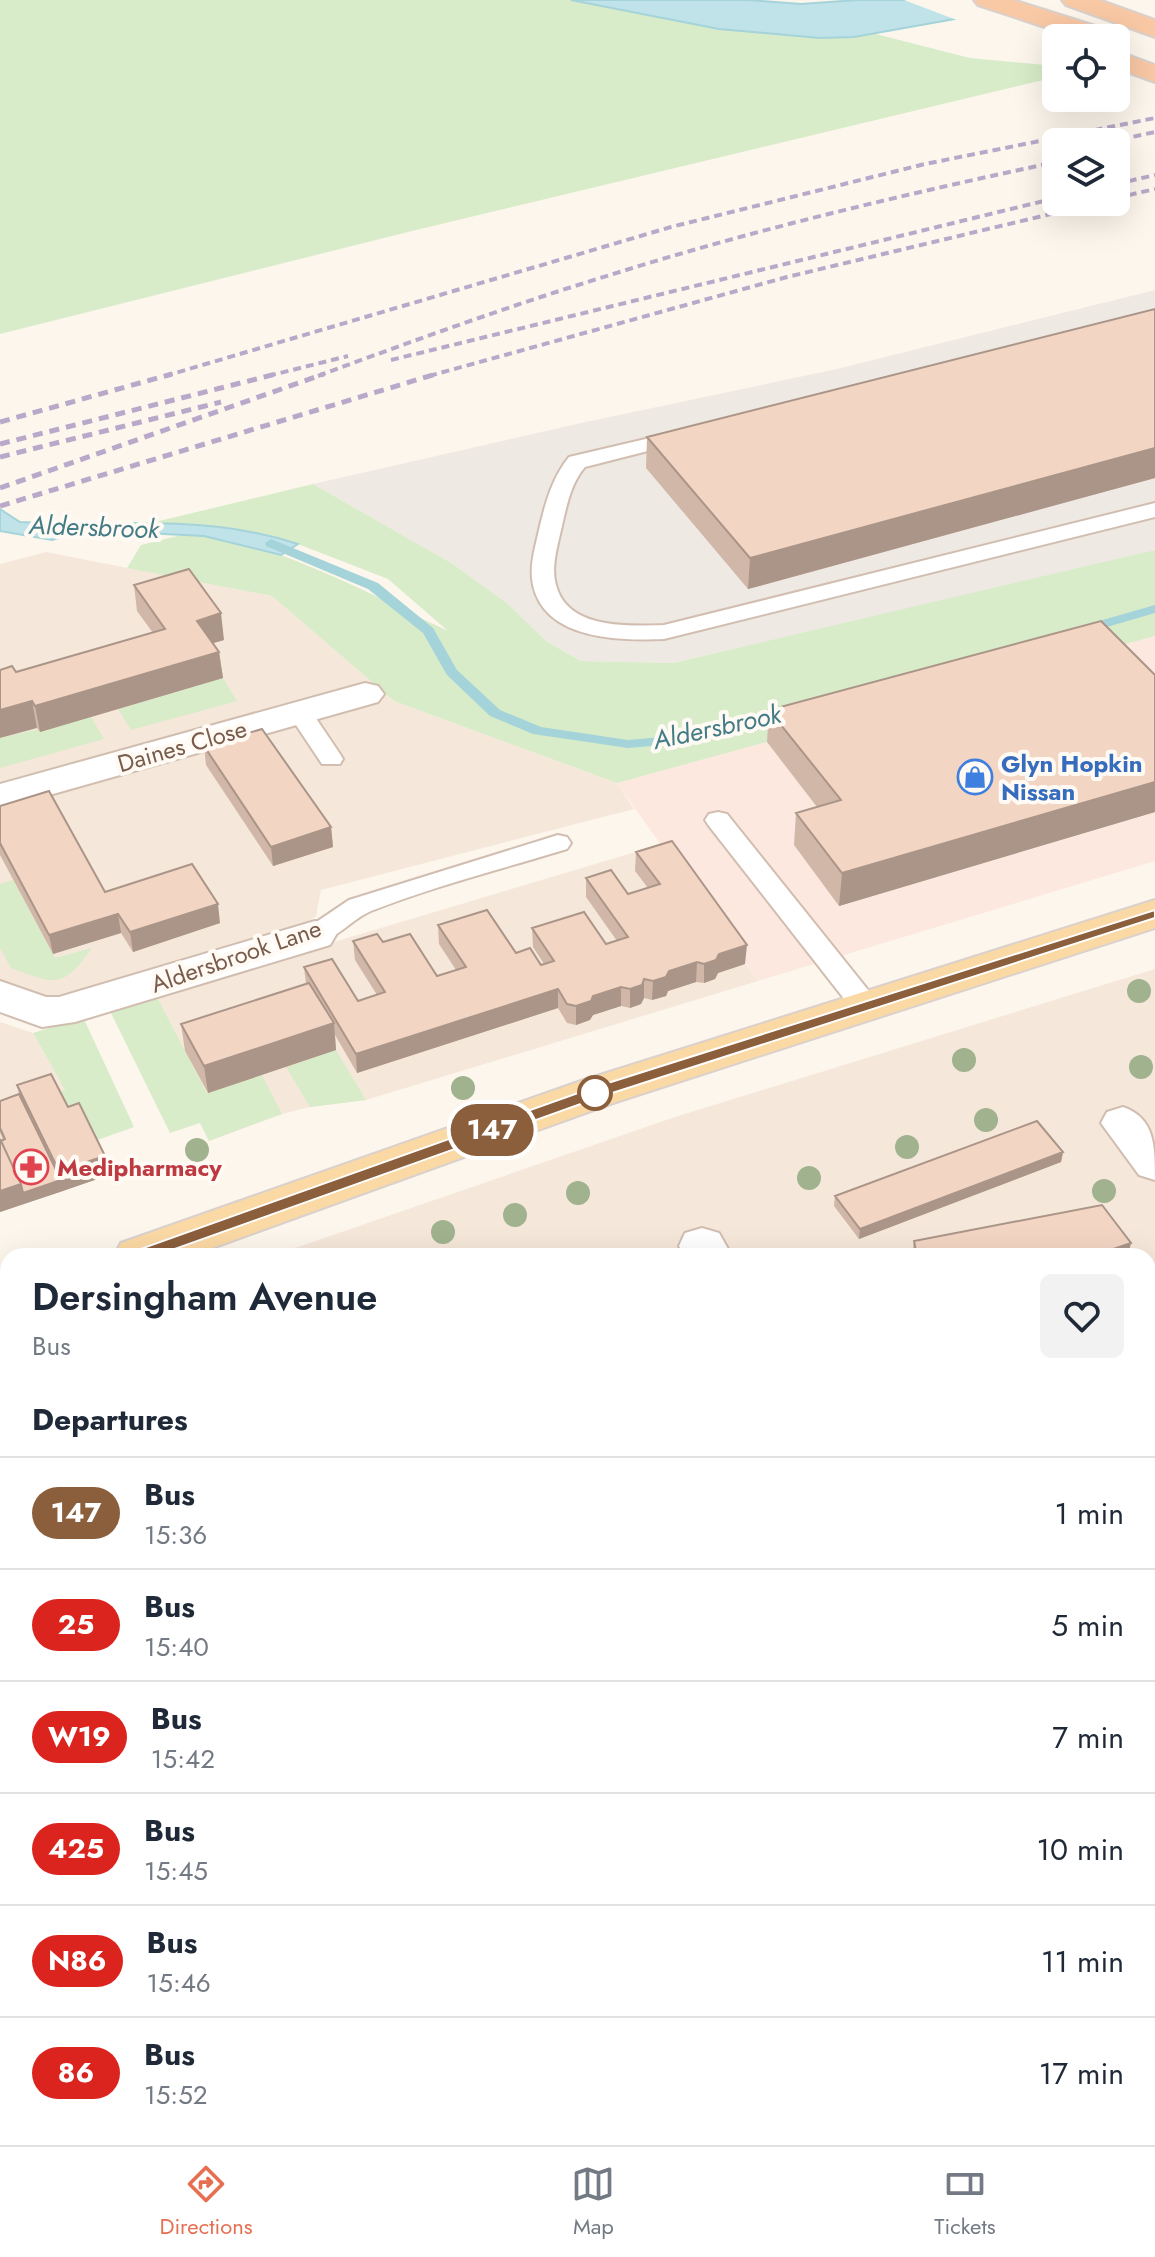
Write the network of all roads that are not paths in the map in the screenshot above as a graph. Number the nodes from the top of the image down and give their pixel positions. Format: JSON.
{"nodes":[{"id":1,"x":967,"y":0,"type":"edge"},
{"id":2,"x":987,"y":0,"type":"edge"},
{"id":3,"x":1075,"y":0,"type":"edge"},
{"id":4,"x":1107,"y":0,"type":"edge"},
{"id":5,"x":1155,"y":14,"type":"edge"},
{"id":6,"x":1062,"y":24,"type":"edge"},
{"id":7,"x":1155,"y":29,"type":"edge"},
{"id":8,"x":1042,"y":31,"type":"edge"},
{"id":9,"x":1130,"y":46,"type":"edge"},
{"id":10,"x":1155,"y":55,"type":"edge"},
{"id":11,"x":1130,"y":64,"type":"edge"},
{"id":12,"x":1155,"y":74,"type":"edge"},
{"id":13,"x":698,"y":433,"type":"edge"},
{"id":14,"x":1155,"y":510,"type":"edge"},
{"id":15,"x":365,"y":694,"type":"dead end"},
{"id":16,"x":300,"y":713,"type":"junction"},
{"id":17,"x":331,"y":759,"type":"dead end"},
{"id":18,"x":0,"y":797,"type":"edge"},
{"id":19,"x":718,"y":820,"type":"dead end"},
{"id":20,"x":558,"y":843,"type":"dead end"},
{"id":21,"x":1155,"y":914,"type":"edge"},
{"id":22,"x":315,"y":935,"type":"joint"},
{"id":23,"x":0,"y":996,"type":"edge"},
{"id":24,"x":866,"y":1007,"type":"junction"},
{"id":25,"x":1123,"y":1123,"type":"dead end"},
{"id":26,"x":1155,"y":1163,"type":"edge"},
{"id":27,"x":171,"y":1248,"type":"edge"}],
"edges":[{"from":1,"to":8,"type":"highway"},
{"from":2,"to":6,"type":"highway"},
{"from":3,"to":7,"type":"highway"},
{"from":4,"to":5,"type":"highway"},
{"from":9,"to":10,"type":"highway"},
{"from":11,"to":12,"type":"highway"},
{"from":13,"to":14,"type":"lane"},
{"from":15,"to":16,"type":"street","name":"Daines Close"},
{"from":16,"to":17,"type":"lane"},
{"from":16,"to":18,"type":"street","name":"Daines Close"},
{"from":19,"to":24,"type":"lane"},
{"from":20,"to":22,"type":"lane","name":"Aldersbrook Lane"},
{"from":21,"to":24,"type":"main road"},
{"from":22,"to":23,"type":"street","name":"Aldersbrook Lane"},
{"from":24,"to":27,"type":"main road"},
{"from":25,"to":26,"type":"street"}]}
